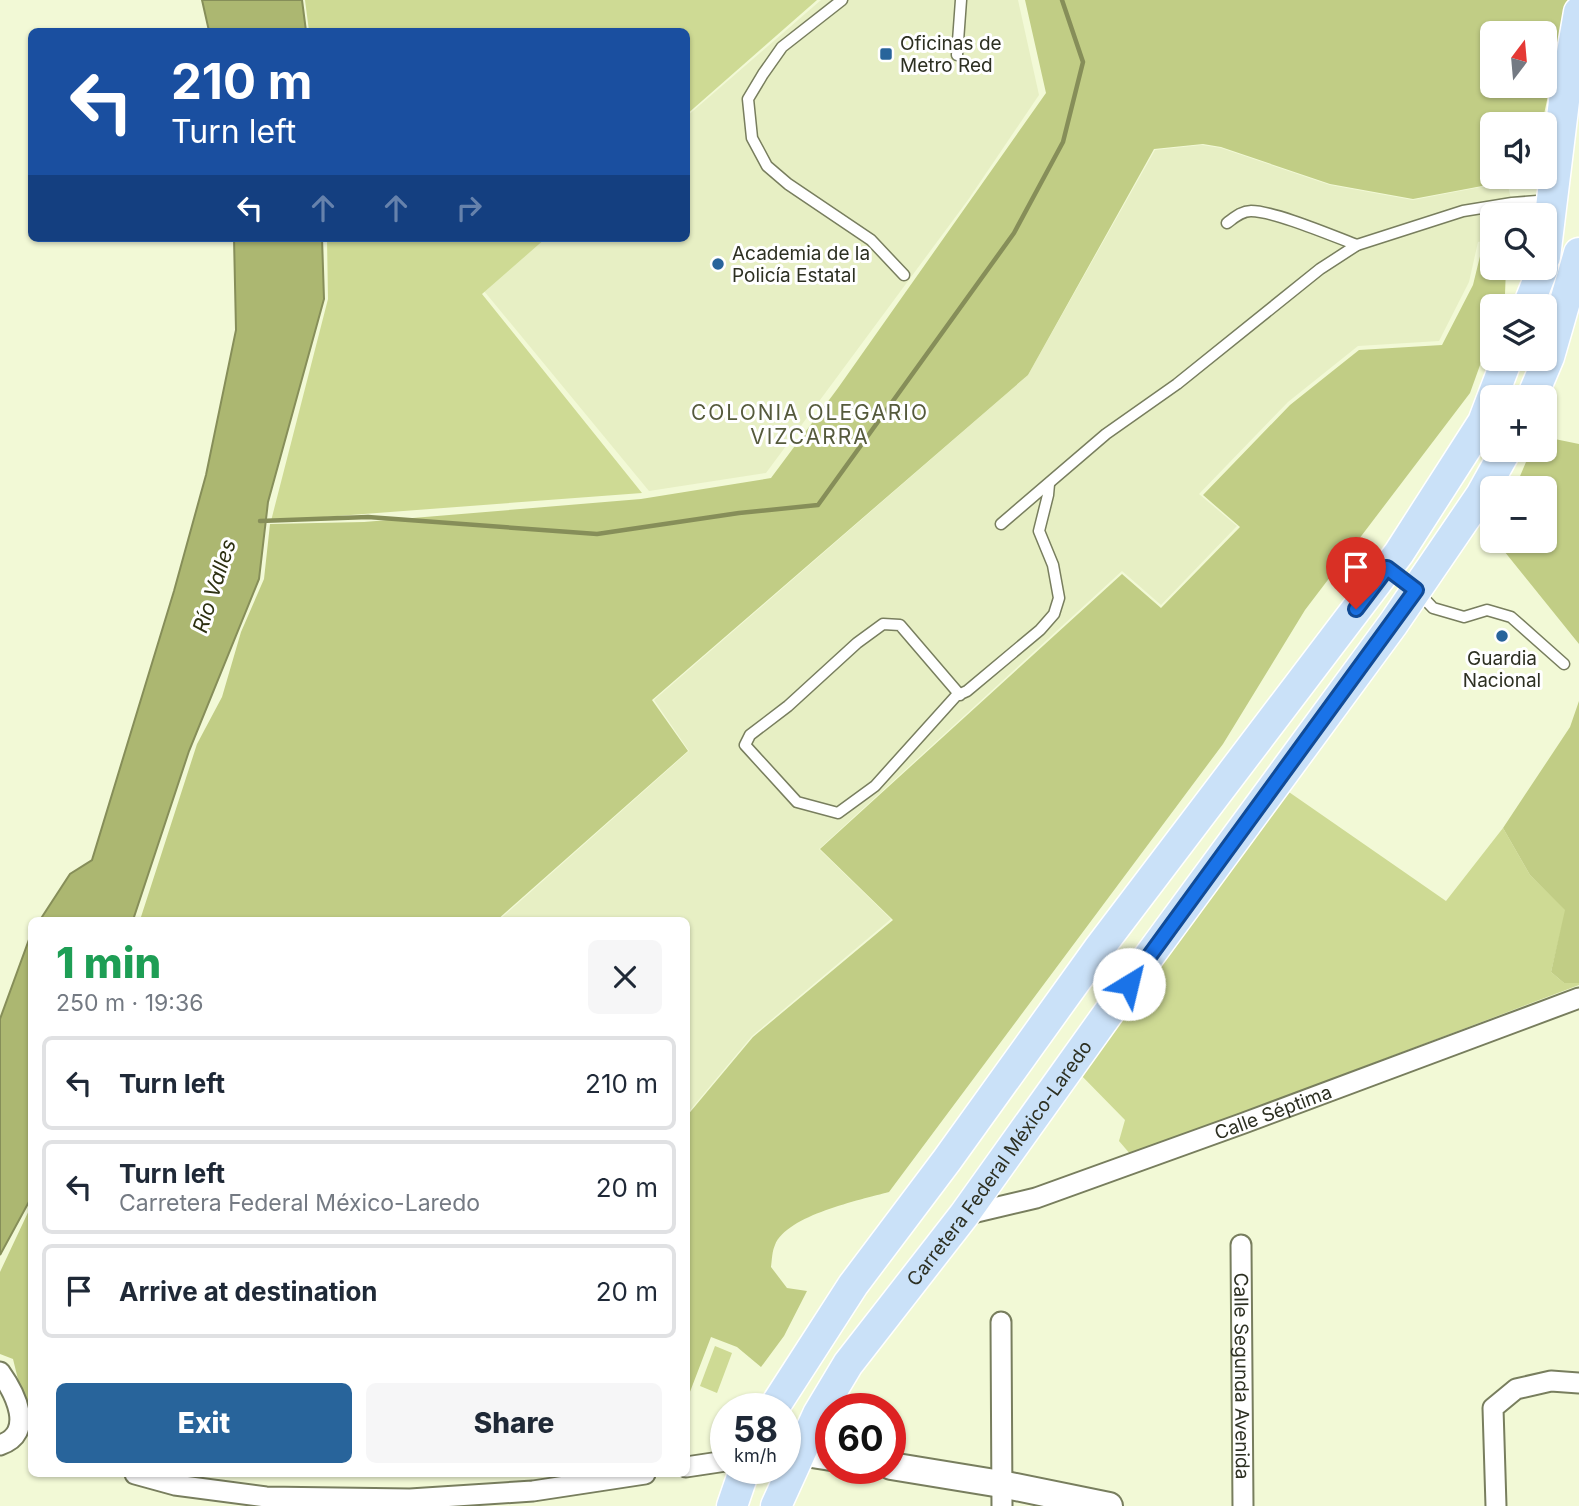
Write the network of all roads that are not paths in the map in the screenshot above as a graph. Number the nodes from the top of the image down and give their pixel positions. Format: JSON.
{"nodes":[{"id":1,"x":842,"y":0,"type":"edge"},
{"id":2,"x":961,"y":0,"type":"edge"},
{"id":3,"x":1579,"y":12,"type":"edge"},
{"id":4,"x":957,"y":55,"type":"dead end"},
{"id":5,"x":1579,"y":136,"type":"edge"},
{"id":6,"x":1554,"y":200,"type":"junction"},
{"id":7,"x":1554,"y":203,"type":"edge"},
{"id":8,"x":1227,"y":223,"type":"dead end"},
{"id":9,"x":1557,"y":227,"type":"edge"},
{"id":10,"x":1357,"y":245,"type":"junction"},
{"id":11,"x":1576,"y":273,"type":"edge"},
{"id":12,"x":904,"y":275,"type":"dead end"},
{"id":13,"x":1502,"y":371,"type":"edge"},
{"id":14,"x":1537,"y":385,"type":"edge"},
{"id":15,"x":1499,"y":462,"type":"edge"},
{"id":16,"x":1049,"y":484,"type":"junction"},
{"id":17,"x":1002,"y":524,"type":"dead end"},
{"id":18,"x":1387,"y":568,"type":"junction"},
{"id":19,"x":1416,"y":590,"type":"junction"},
{"id":20,"x":1564,"y":664,"type":"dead end"},
{"id":21,"x":960,"y":695,"type":"junction"},
{"id":22,"x":1579,"y":998,"type":"edge"},
{"id":23,"x":964,"y":1215,"type":"junction"},
{"id":24,"x":1241,"y":1245,"type":"dead end"},
{"id":25,"x":1001,"y":1322,"type":"dead end"},
{"id":26,"x":0,"y":1372,"type":"edge"},
{"id":27,"x":1579,"y":1383,"type":"edge"},
{"id":28,"x":783,"y":1393,"type":"edge"},
{"id":29,"x":26,"y":1432,"type":"edge"},
{"id":30,"x":0,"y":1445,"type":"edge"},
{"id":31,"x":801,"y":1447,"type":"edge"},
{"id":32,"x":710,"y":1463,"type":"edge"},
{"id":33,"x":690,"y":1466,"type":"edge"},
{"id":34,"x":906,"y":1470,"type":"edge"},
{"id":35,"x":146,"y":1477,"type":"edge"},
{"id":36,"x":604,"y":1477,"type":"edge"},
{"id":37,"x":536,"y":1482,"type":"edge"},
{"id":38,"x":740,"y":1484,"type":"edge"},
{"id":39,"x":785,"y":1484,"type":"edge"},
{"id":40,"x":1001,"y":1495,"type":"edge"},
{"id":41,"x":732,"y":1506,"type":"edge"},
{"id":42,"x":776,"y":1506,"type":"edge"},
{"id":43,"x":1109,"y":1506,"type":"edge"},
{"id":44,"x":1243,"y":1506,"type":"edge"},
{"id":45,"x":1496,"y":1506,"type":"edge"}],
"edges":[{"from":1,"to":12,"type":"lane"},
{"from":2,"to":4,"type":"lane"},
{"from":3,"to":6,"type":"main road"},
{"from":5,"to":9,"type":"main road"},
{"from":6,"to":7,"type":"main road"},
{"from":6,"to":10,"type":"lane"},
{"from":8,"to":10,"type":"lane"},
{"from":10,"to":16,"type":"lane"},
{"from":11,"to":14,"type":"main road"},
{"from":13,"to":18,"type":"main road"},
{"from":15,"to":19,"type":"main road","name":"Carretera Federal México-Laredo"},
{"from":16,"to":17,"type":"lane"},
{"from":16,"to":21,"type":"lane"},
{"from":18,"to":19,"type":"lane"},
{"from":18,"to":28,"type":"main road"},
{"from":19,"to":20,"type":"lane"},
{"from":19,"to":23,"type":"main road","name":"Carretera Federal México-Laredo"},
{"from":21,"to":21,"type":"lane"},
{"from":22,"to":23,"type":"street","name":"Calle Séptima"},
{"from":23,"to":31,"type":"main road","name":"Carretera Federal México-Laredo"},
{"from":24,"to":44,"type":"street","name":"Calle Segunda Avenida"},
{"from":25,"to":40,"type":"street"},
{"from":26,"to":29,"type":"street"},
{"from":27,"to":45,"type":"street"},
{"from":29,"to":30,"type":"street"},
{"from":32,"to":33,"type":"street"},
{"from":34,"to":40,"type":"street"},
{"from":35,"to":37,"type":"street"},
{"from":36,"to":37,"type":"street"},
{"from":38,"to":41,"type":"main road"},
{"from":39,"to":42,"type":"main road","name":"Carretera Federal México-Laredo"},
{"from":40,"to":43,"type":"street"}]}
